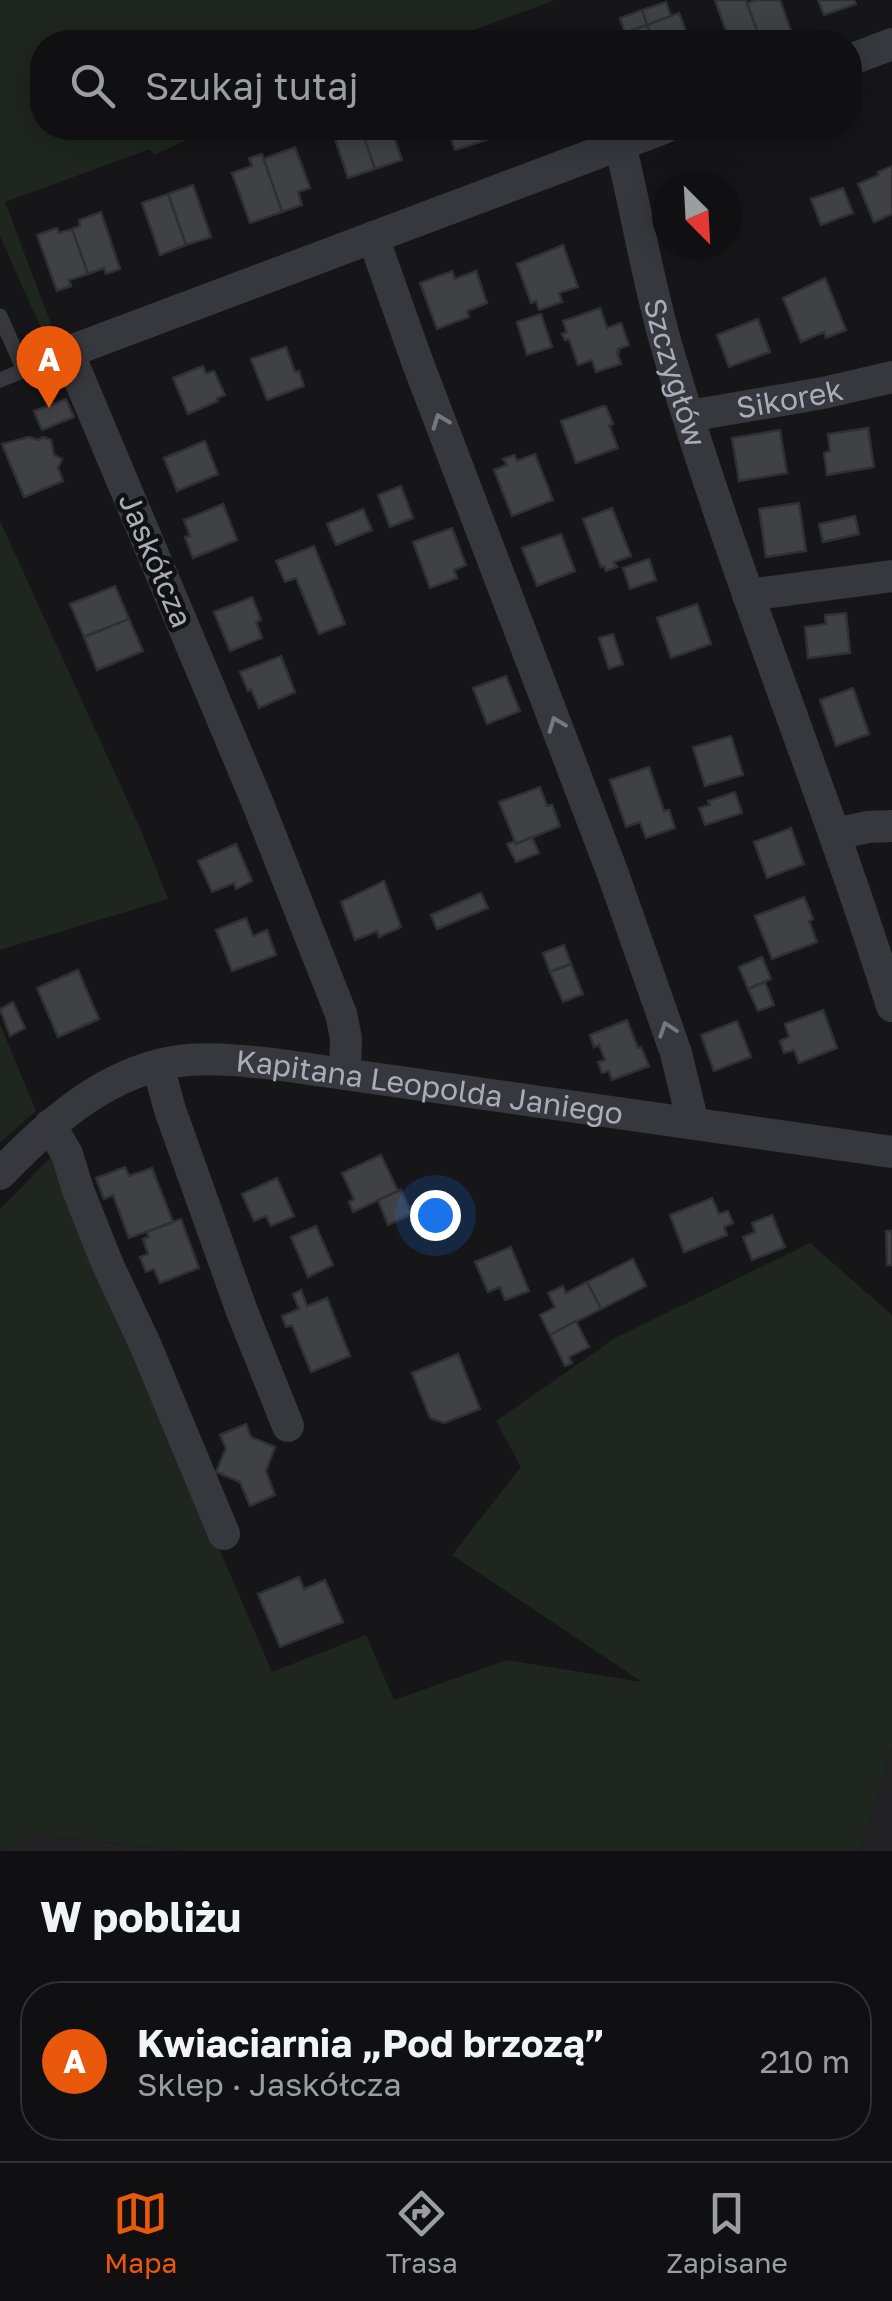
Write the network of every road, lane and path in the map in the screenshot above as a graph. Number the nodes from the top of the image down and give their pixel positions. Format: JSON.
{"nodes":[{"id":1,"x":892,"y":44,"type":"edge"},
{"id":2,"x":862,"y":55,"type":"edge"},
{"id":3,"x":631,"y":140,"type":"edge"},
{"id":4,"x":620,"y":144,"type":"junction"},
{"id":5,"x":373,"y":237,"type":"junction"},
{"id":6,"x":0,"y":316,"type":"edge"},
{"id":7,"x":68,"y":352,"type":"junction"},
{"id":8,"x":24,"y":370,"type":"junction"},
{"id":9,"x":892,"y":377,"type":"edge"},
{"id":10,"x":0,"y":380,"type":"edge"},
{"id":11,"x":690,"y":416,"type":"junction"},
{"id":12,"x":892,"y":576,"type":"edge"},
{"id":13,"x":748,"y":595,"type":"junction"},
{"id":14,"x":892,"y":826,"type":"edge"},
{"id":15,"x":834,"y":834,"type":"junction"},
{"id":16,"x":892,"y":1006,"type":"edge"},
{"id":17,"x":158,"y":1066,"type":"junction"},
{"id":18,"x":345,"y":1074,"type":"junction"},
{"id":19,"x":693,"y":1124,"type":"junction"},
{"id":20,"x":50,"y":1125,"type":"junction"},
{"id":21,"x":892,"y":1152,"type":"edge"},
{"id":22,"x":0,"y":1174,"type":"edge"},
{"id":23,"x":288,"y":1426,"type":"dead end"},
{"id":24,"x":224,"y":1534,"type":"dead end"}],
"edges":[{"from":1,"to":2,"type":"street"},
{"from":3,"to":4,"type":"street"},
{"from":4,"to":5,"type":"street"},
{"from":4,"to":11,"type":"street","name":"Szczygłów"},
{"from":5,"to":7,"type":"street"},
{"from":19,"to":5,"type":"street","one_way":true},
{"from":6,"to":8,"type":"lane"},
{"from":7,"to":8,"type":"lane"},
{"from":7,"to":18,"type":"street","name":"Jaskółcza"},
{"from":8,"to":10,"type":"lane"},
{"from":9,"to":11,"type":"street","name":"Sikorek"},
{"from":11,"to":13,"type":"street","name":"Szczygłów"},
{"from":12,"to":13,"type":"street"},
{"from":13,"to":15,"type":"street","name":"Szczygłów"},
{"from":14,"to":15,"type":"street"},
{"from":15,"to":16,"type":"street","name":"Szczygłów"},
{"from":17,"to":18,"type":"street","name":"Kapitana Leopolda Janiego"},
{"from":17,"to":20,"type":"street","name":"Kapitana Leopolda Janiego"},
{"from":17,"to":23,"type":"street"},
{"from":18,"to":19,"type":"street","name":"Kapitana Leopolda Janiego"},
{"from":19,"to":21,"type":"street","name":"Kapitana Leopolda Janiego"},
{"from":20,"to":22,"type":"street","name":"Kapitana Leopolda Janiego"},
{"from":20,"to":24,"type":"street"}]}
